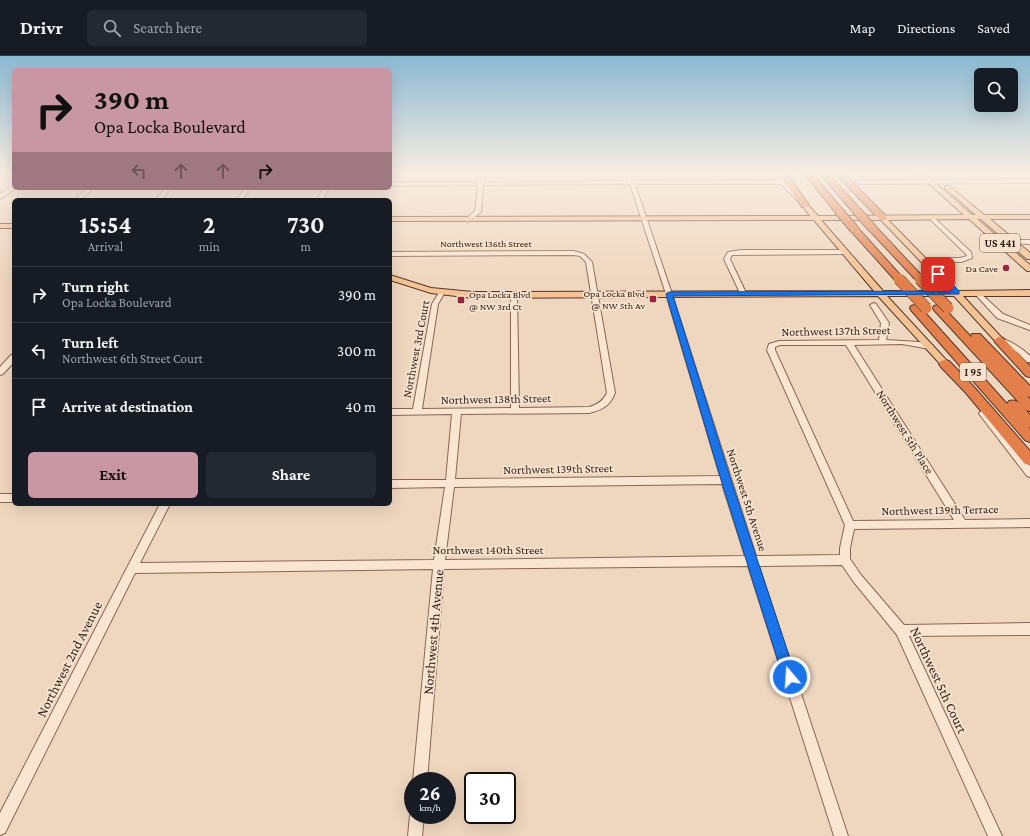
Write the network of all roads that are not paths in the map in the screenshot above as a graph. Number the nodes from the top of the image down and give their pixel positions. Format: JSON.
{"nodes":[{"id":1,"x":478,"y":208,"type":"edge"},
{"id":2,"x":641,"y":208,"type":"edge"},
{"id":3,"x":808,"y":208,"type":"edge"},
{"id":4,"x":874,"y":208,"type":"edge"},
{"id":5,"x":960,"y":208,"type":"edge"},
{"id":6,"x":973,"y":208,"type":"edge"},
{"id":7,"x":834,"y":210,"type":"edge"},
{"id":8,"x":852,"y":210,"type":"edge"},
{"id":9,"x":478,"y":212,"type":"junction"},
{"id":10,"x":931,"y":217,"type":"junction"},
{"id":11,"x":970,"y":217,"type":"junction"},
{"id":12,"x":983,"y":217,"type":"junction"},
{"id":13,"x":1030,"y":217,"type":"edge"},
{"id":14,"x":816,"y":218,"type":"junction"},
{"id":15,"x":883,"y":218,"type":"junction"},
{"id":16,"x":645,"y":219,"type":"junction"},
{"id":17,"x":392,"y":220,"type":"edge"},
{"id":18,"x":468,"y":220,"type":"junction"},
{"id":19,"x":490,"y":220,"type":"junction"},
{"id":20,"x":0,"y":222,"type":"edge"},
{"id":21,"x":12,"y":222,"type":"edge"},
{"id":22,"x":0,"y":226,"type":"edge"},
{"id":23,"x":12,"y":226,"type":"edge"},
{"id":24,"x":1012,"y":242,"type":"junction"},
{"id":25,"x":1030,"y":242,"type":"edge"},
{"id":26,"x":844,"y":252,"type":"junction"},
{"id":27,"x":392,"y":254,"type":"edge"},
{"id":28,"x":1030,"y":257,"type":"edge"},
{"id":29,"x":924,"y":260,"type":"junction"},
{"id":30,"x":1030,"y":269,"type":"edge"},
{"id":31,"x":392,"y":278,"type":"edge"},
{"id":32,"x":442,"y":292,"type":"junction"},
{"id":33,"x":743,"y":293,"type":"junction"},
{"id":34,"x":880,"y":293,"type":"junction"},
{"id":35,"x":956,"y":293,"type":"junction"},
{"id":36,"x":977,"y":293,"type":"junction"},
{"id":37,"x":1030,"y":293,"type":"edge"},
{"id":38,"x":514,"y":294,"type":"junction"},
{"id":39,"x":595,"y":294,"type":"junction"},
{"id":40,"x":669,"y":294,"type":"junction"},
{"id":41,"x":874,"y":305,"type":"dead end"},
{"id":42,"x":921,"y":308,"type":"junction"},
{"id":43,"x":943,"y":308,"type":"junction"},
{"id":44,"x":912,"y":328,"type":"junction"},
{"id":45,"x":1030,"y":328,"type":"edge"},
{"id":46,"x":999,"y":340,"type":"junction"},
{"id":47,"x":848,"y":342,"type":"junction"},
{"id":48,"x":882,"y":342,"type":"junction"},
{"id":49,"x":902,"y":342,"type":"junction"},
{"id":50,"x":930,"y":347,"type":"junction"},
{"id":51,"x":12,"y":359,"type":"edge"},
{"id":52,"x":1030,"y":360,"type":"edge"},
{"id":53,"x":945,"y":364,"type":"junction"},
{"id":54,"x":0,"y":372,"type":"edge"},
{"id":55,"x":1030,"y":373,"type":"edge"},
{"id":56,"x":1030,"y":393,"type":"edge"},
{"id":57,"x":1030,"y":407,"type":"edge"},
{"id":58,"x":515,"y":410,"type":"junction"},
{"id":59,"x":416,"y":411,"type":"junction"},
{"id":60,"x":457,"y":411,"type":"junction"},
{"id":61,"x":392,"y":412,"type":"edge"},
{"id":62,"x":1030,"y":423,"type":"edge"},
{"id":63,"x":1030,"y":437,"type":"edge"},
{"id":64,"x":1030,"y":460,"type":"edge"},
{"id":65,"x":1030,"y":473,"type":"edge"},
{"id":66,"x":726,"y":480,"type":"junction"},
{"id":67,"x":392,"y":484,"type":"edge"},
{"id":68,"x":450,"y":484,"type":"junction"},
{"id":69,"x":0,"y":498,"type":"edge"},
{"id":70,"x":12,"y":498,"type":"edge"},
{"id":71,"x":164,"y":506,"type":"edge"},
{"id":72,"x":962,"y":522,"type":"junction"},
{"id":73,"x":1030,"y":523,"type":"edge"},
{"id":74,"x":850,"y":525,"type":"junction"},
{"id":75,"x":845,"y":560,"type":"junction"},
{"id":76,"x":752,"y":561,"type":"junction"},
{"id":77,"x":439,"y":564,"type":"junction"},
{"id":78,"x":132,"y":568,"type":"junction"},
{"id":79,"x":1030,"y":629,"type":"edge"},
{"id":80,"x":901,"y":631,"type":"junction"},
{"id":81,"x":421,"y":772,"type":"edge"},
{"id":82,"x":416,"y":824,"type":"edge"},
{"id":83,"x":0,"y":828,"type":"edge"},
{"id":84,"x":415,"y":836,"type":"edge"},
{"id":85,"x":841,"y":836,"type":"edge"},
{"id":86,"x":995,"y":836,"type":"edge"}],
"edges":[{"from":1,"to":9,"type":"street"},
{"from":2,"to":16,"type":"street","name":"Northwest 5th Avenue"},
{"from":3,"to":14,"type":"main road"},
{"from":4,"to":15,"type":"highway"},
{"from":5,"to":11,"type":"main road","number":"US 441"},
{"from":6,"to":12,"type":"main road","number":"US 441"},
{"from":7,"to":42,"type":"highway","number":"I 95"},
{"from":8,"to":43,"type":"highway"},
{"from":9,"to":18,"type":"street"},
{"from":9,"to":19,"type":"street"},
{"from":10,"to":11,"type":"main road"},
{"from":10,"to":15,"type":"main road"},
{"from":10,"to":29,"type":"street"},
{"from":11,"to":12,"type":"main road"},
{"from":11,"to":30,"type":"main road","number":"US 441"},
{"from":12,"to":13,"type":"main road"},
{"from":12,"to":24,"type":"main road","number":"US 441"},
{"from":14,"to":15,"type":"main road"},
{"from":14,"to":16,"type":"main road"},
{"from":14,"to":26,"type":"main road"},
{"from":15,"to":29,"type":"main road"},
{"from":16,"to":19,"type":"main road"},
{"from":16,"to":40,"type":"street","name":"Northwest 5th Avenue"},
{"from":17,"to":18,"type":"main road"},
{"from":18,"to":19,"type":"main road"},
{"from":20,"to":21,"type":"main road"},
{"from":22,"to":23,"type":"main road"},
{"from":24,"to":25,"type":"street"},
{"from":24,"to":28,"type":"main road","number":"US 441"},
{"from":26,"to":33,"type":"street"},
{"from":26,"to":34,"type":"main road"},
{"from":27,"to":39,"type":"street","name":"Northwest 136th Street"},
{"from":29,"to":35,"type":"main road"},
{"from":31,"to":32,"type":"main road"},
{"from":32,"to":38,"type":"main road"},
{"from":32,"to":59,"type":"street","name":"Northwest 3rd Court"},
{"from":33,"to":34,"type":"main road"},
{"from":33,"to":40,"type":"main road"},
{"from":34,"to":35,"type":"main road"},
{"from":34,"to":44,"type":"main road"},
{"from":35,"to":36,"type":"main road"},
{"from":35,"to":46,"type":"main road"},
{"from":36,"to":37,"type":"main road"},
{"from":36,"to":45,"type":"street"},
{"from":38,"to":39,"type":"main road"},
{"from":38,"to":58,"type":"street"},
{"from":39,"to":40,"type":"main road"},
{"from":39,"to":58,"type":"street","name":"Northwest 138th Street"},
{"from":40,"to":66,"type":"street","name":"Northwest 5th Avenue"},
{"from":41,"to":48,"type":"street"},
{"from":42,"to":62,"type":"highway"},
{"from":42,"to":63,"type":"highway","number":"I 95"},
{"from":43,"to":56,"type":"highway","number":"I 95"},
{"from":43,"to":57,"type":"highway"},
{"from":44,"to":49,"type":"street","name":"Northwest 137th Street"},
{"from":44,"to":50,"type":"main road"},
{"from":46,"to":52,"type":"street"},
{"from":46,"to":55,"type":"highway"},
{"from":47,"to":48,"type":"street","name":"Northwest 137th Street"},
{"from":47,"to":72,"type":"street","name":"Northwest 5th Place"},
{"from":47,"to":74,"type":"street","name":"Northwest 137th Street"},
{"from":48,"to":49,"type":"street","name":"Northwest 137th Street"},
{"from":49,"to":50,"type":"street","name":"Northwest 137th Street"},
{"from":50,"to":53,"type":"main road"},
{"from":51,"to":54,"type":"street"},
{"from":53,"to":64,"type":"highway"},
{"from":53,"to":65,"type":"street"},
{"from":58,"to":60,"type":"street","name":"Northwest 138th Street"},
{"from":59,"to":60,"type":"street","name":"Northwest 138th Street"},
{"from":59,"to":61,"type":"street","name":"Northwest 138th Street"},
{"from":60,"to":68,"type":"street","name":"Northwest 4th Avenue"},
{"from":66,"to":68,"type":"street","name":"Northwest 139th Street"},
{"from":66,"to":76,"type":"street","name":"Northwest 5th Avenue"},
{"from":67,"to":68,"type":"street","name":"Northwest 139th Street"},
{"from":68,"to":77,"type":"street","name":"Northwest 4th Avenue"},
{"from":69,"to":70,"type":"street"},
{"from":71,"to":78,"type":"street","name":"Northwest 2nd Avenue"},
{"from":72,"to":73,"type":"street","name":"Northwest 139th Terrace"},
{"from":72,"to":74,"type":"street","name":"Northwest 139th Terrace"},
{"from":74,"to":75,"type":"street"},
{"from":75,"to":76,"type":"street","name":"Northwest 140th Street"},
{"from":75,"to":80,"type":"street","name":"Northwest 5th Court"},
{"from":76,"to":77,"type":"street","name":"Northwest 140th Street"},
{"from":76,"to":85,"type":"street","name":"Northwest 5th Avenue"},
{"from":77,"to":78,"type":"street","name":"Northwest 140th Street"},
{"from":77,"to":81,"type":"street","name":"Northwest 4th Avenue"},
{"from":78,"to":83,"type":"street","name":"Northwest 2nd Avenue"},
{"from":79,"to":80,"type":"street"},
{"from":80,"to":86,"type":"street","name":"Northwest 5th Court"},
{"from":82,"to":84,"type":"street"}]}
